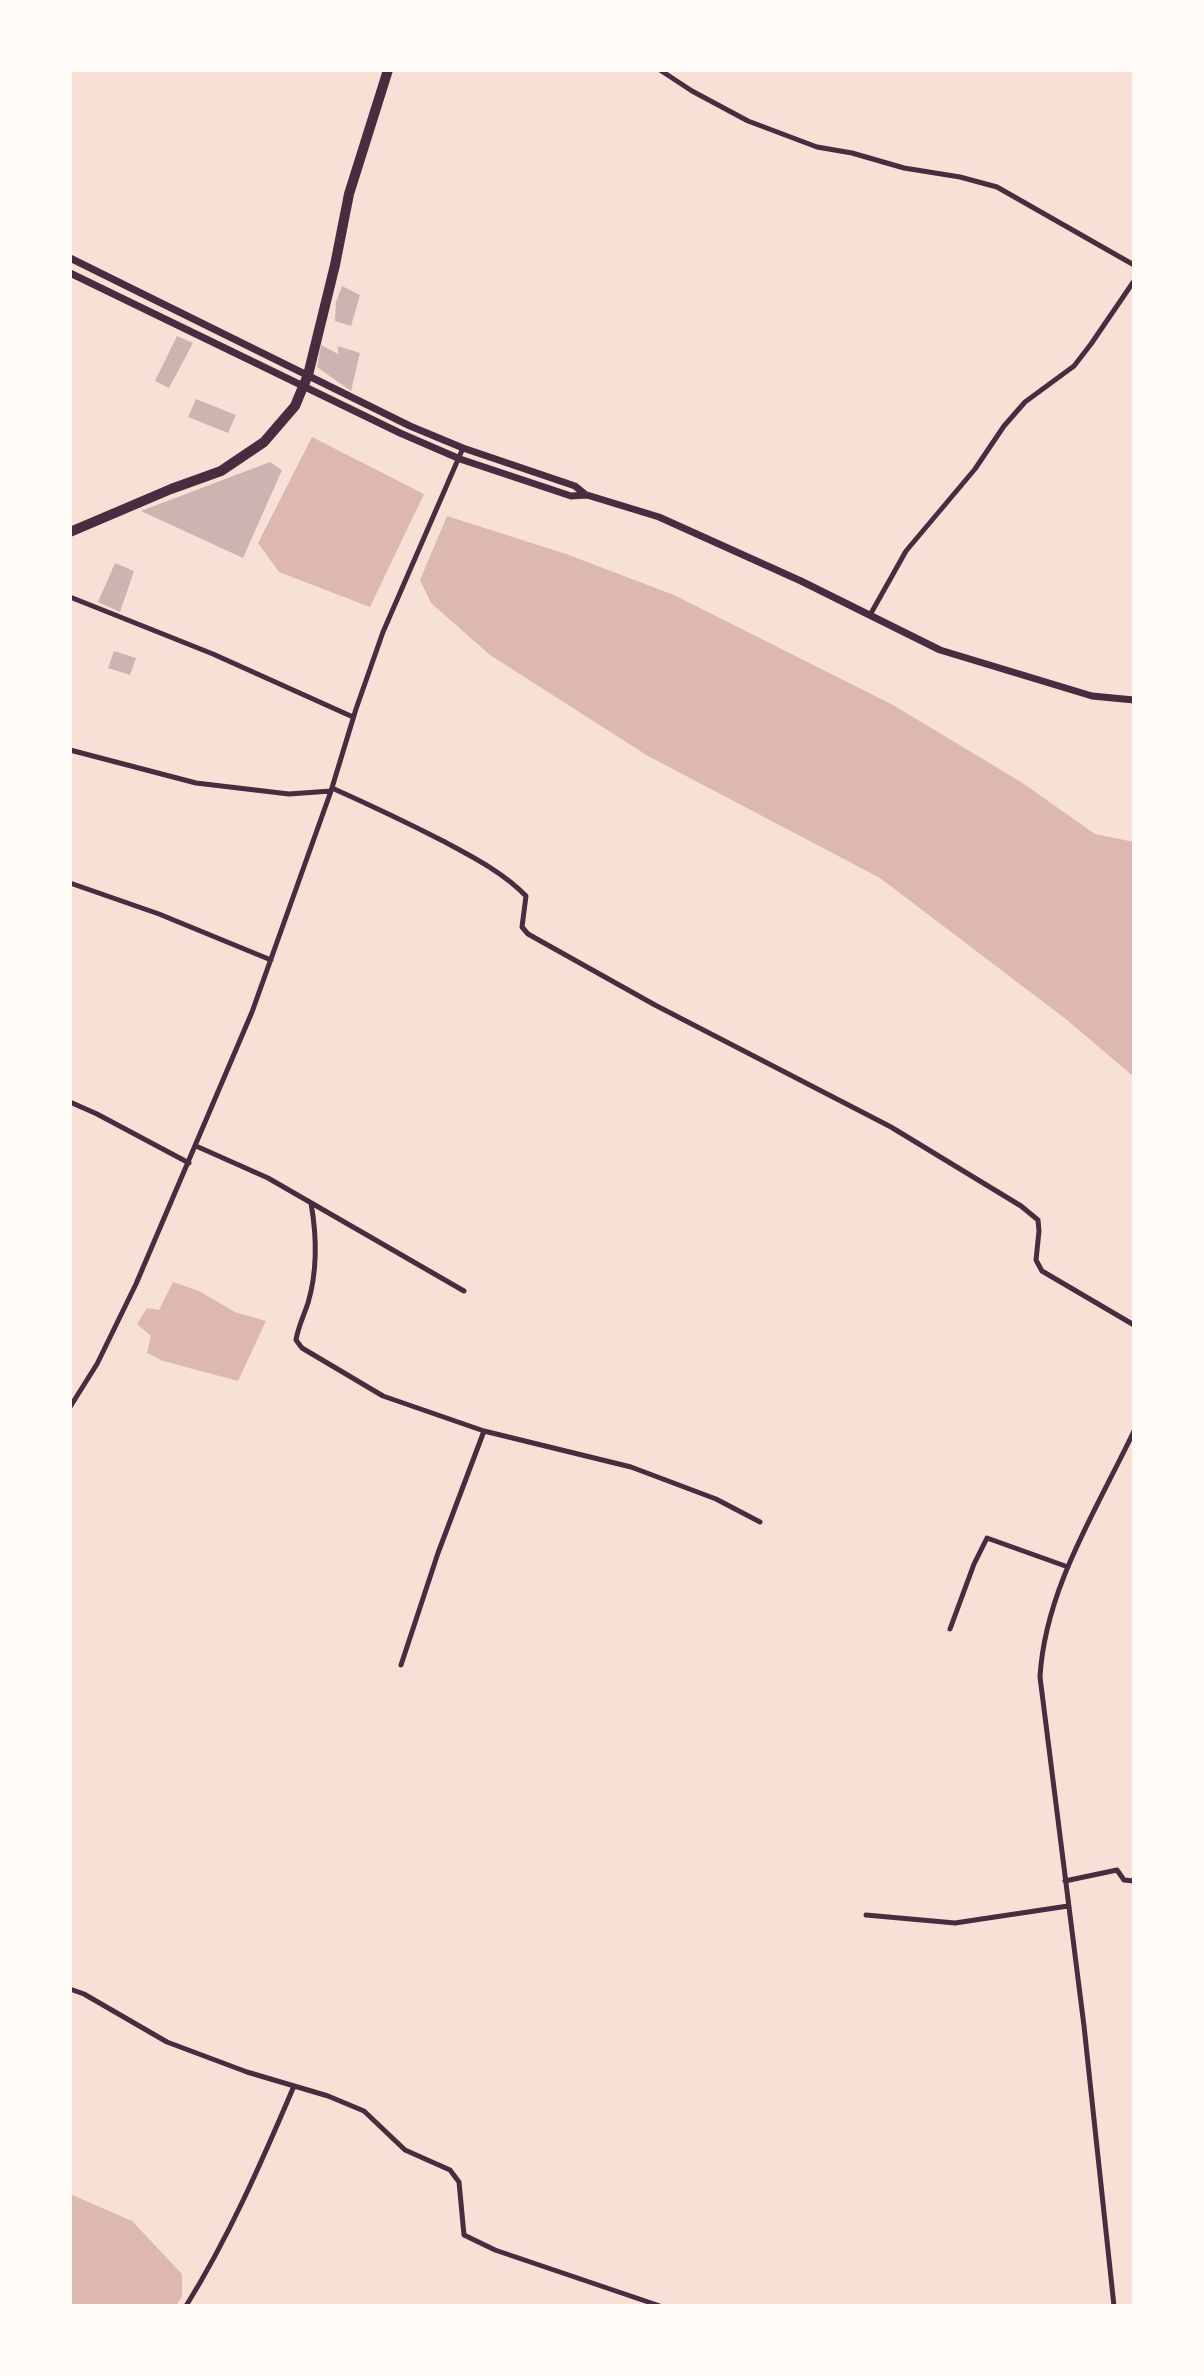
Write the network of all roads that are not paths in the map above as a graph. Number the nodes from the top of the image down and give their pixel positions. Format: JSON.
{"nodes":[{"id":1,"x":388,"y":70,"type":"edge"},
{"id":2,"x":660,"y":70,"type":"edge"},
{"id":3,"x":70,"y":258,"type":"edge"},
{"id":4,"x":1134,"y":265,"type":"edge"},
{"id":5,"x":70,"y":273,"type":"edge"},
{"id":6,"x":1134,"y":281,"type":"edge"},
{"id":7,"x":149,"y":297,"type":"junction"},
{"id":8,"x":143,"y":309,"type":"junction"},
{"id":9,"x":308,"y":375,"type":"junction"},
{"id":10,"x":304,"y":388,"type":"junction"},
{"id":11,"x":464,"y":448,"type":"junction"},
{"id":12,"x":460,"y":459,"type":"junction"},
{"id":13,"x":587,"y":495,"type":"junction"},
{"id":14,"x":70,"y":532,"type":"edge"},
{"id":15,"x":70,"y":597,"type":"edge"},
{"id":16,"x":870,"y":615,"type":"junction"},
{"id":17,"x":1134,"y":700,"type":"edge"},
{"id":18,"x":353,"y":717,"type":"junction"},
{"id":19,"x":70,"y":750,"type":"edge"},
{"id":20,"x":331,"y":789,"type":"junction"},
{"id":21,"x":70,"y":883,"type":"edge"},
{"id":22,"x":271,"y":960,"type":"junction"},
{"id":23,"x":70,"y":1102,"type":"edge"},
{"id":24,"x":196,"y":1146,"type":"junction"},
{"id":25,"x":188,"y":1163,"type":"junction"},
{"id":26,"x":311,"y":1203,"type":"junction"},
{"id":27,"x":464,"y":1291,"type":"dead end"},
{"id":28,"x":1134,"y":1325,"type":"edge"},
{"id":29,"x":70,"y":1408,"type":"edge"},
{"id":30,"x":484,"y":1431,"type":"junction"},
{"id":31,"x":1134,"y":1431,"type":"edge"},
{"id":32,"x":760,"y":1522,"type":"dead end"},
{"id":33,"x":1069,"y":1567,"type":"junction"},
{"id":34,"x":950,"y":1629,"type":"dead end"},
{"id":35,"x":401,"y":1665,"type":"dead end"},
{"id":36,"x":1065,"y":1881,"type":"junction"},
{"id":37,"x":1134,"y":1881,"type":"edge"},
{"id":38,"x":1068,"y":1906,"type":"junction"},
{"id":39,"x":866,"y":1915,"type":"dead end"},
{"id":40,"x":70,"y":1989,"type":"edge"},
{"id":41,"x":294,"y":2086,"type":"junction"},
{"id":42,"x":186,"y":2306,"type":"edge"},
{"id":43,"x":660,"y":2306,"type":"edge"},
{"id":44,"x":1114,"y":2306,"type":"edge"}],
"edges":[{"from":1,"to":9,"type":"highway"},
{"from":2,"to":4,"type":"street"},
{"from":3,"to":7,"type":"street"},
{"from":5,"to":8,"type":"street"},
{"from":6,"to":16,"type":"street"},
{"from":7,"to":8,"type":"street"},
{"from":7,"to":9,"type":"street"},
{"from":8,"to":10,"type":"street"},
{"from":9,"to":10,"type":"highway"},
{"from":9,"to":11,"type":"street"},
{"from":10,"to":12,"type":"street"},
{"from":10,"to":14,"type":"highway"},
{"from":11,"to":12,"type":"street"},
{"from":11,"to":13,"type":"street"},
{"from":12,"to":13,"type":"street"},
{"from":12,"to":18,"type":"street"},
{"from":13,"to":16,"type":"street"},
{"from":15,"to":18,"type":"street"},
{"from":16,"to":17,"type":"street"},
{"from":18,"to":20,"type":"street"},
{"from":19,"to":20,"type":"street"},
{"from":20,"to":22,"type":"street"},
{"from":20,"to":28,"type":"street"},
{"from":21,"to":22,"type":"street"},
{"from":22,"to":24,"type":"street"},
{"from":23,"to":25,"type":"street"},
{"from":24,"to":25,"type":"street"},
{"from":24,"to":26,"type":"street"},
{"from":25,"to":29,"type":"street"},
{"from":26,"to":27,"type":"street"},
{"from":26,"to":30,"type":"street"},
{"from":30,"to":32,"type":"street"},
{"from":30,"to":35,"type":"street"},
{"from":31,"to":33,"type":"street"},
{"from":33,"to":34,"type":"street"},
{"from":33,"to":36,"type":"street"},
{"from":36,"to":37,"type":"street"},
{"from":36,"to":38,"type":"street"},
{"from":38,"to":39,"type":"street"},
{"from":38,"to":44,"type":"street"},
{"from":40,"to":41,"type":"street"},
{"from":41,"to":42,"type":"street"},
{"from":41,"to":43,"type":"street"}]}
